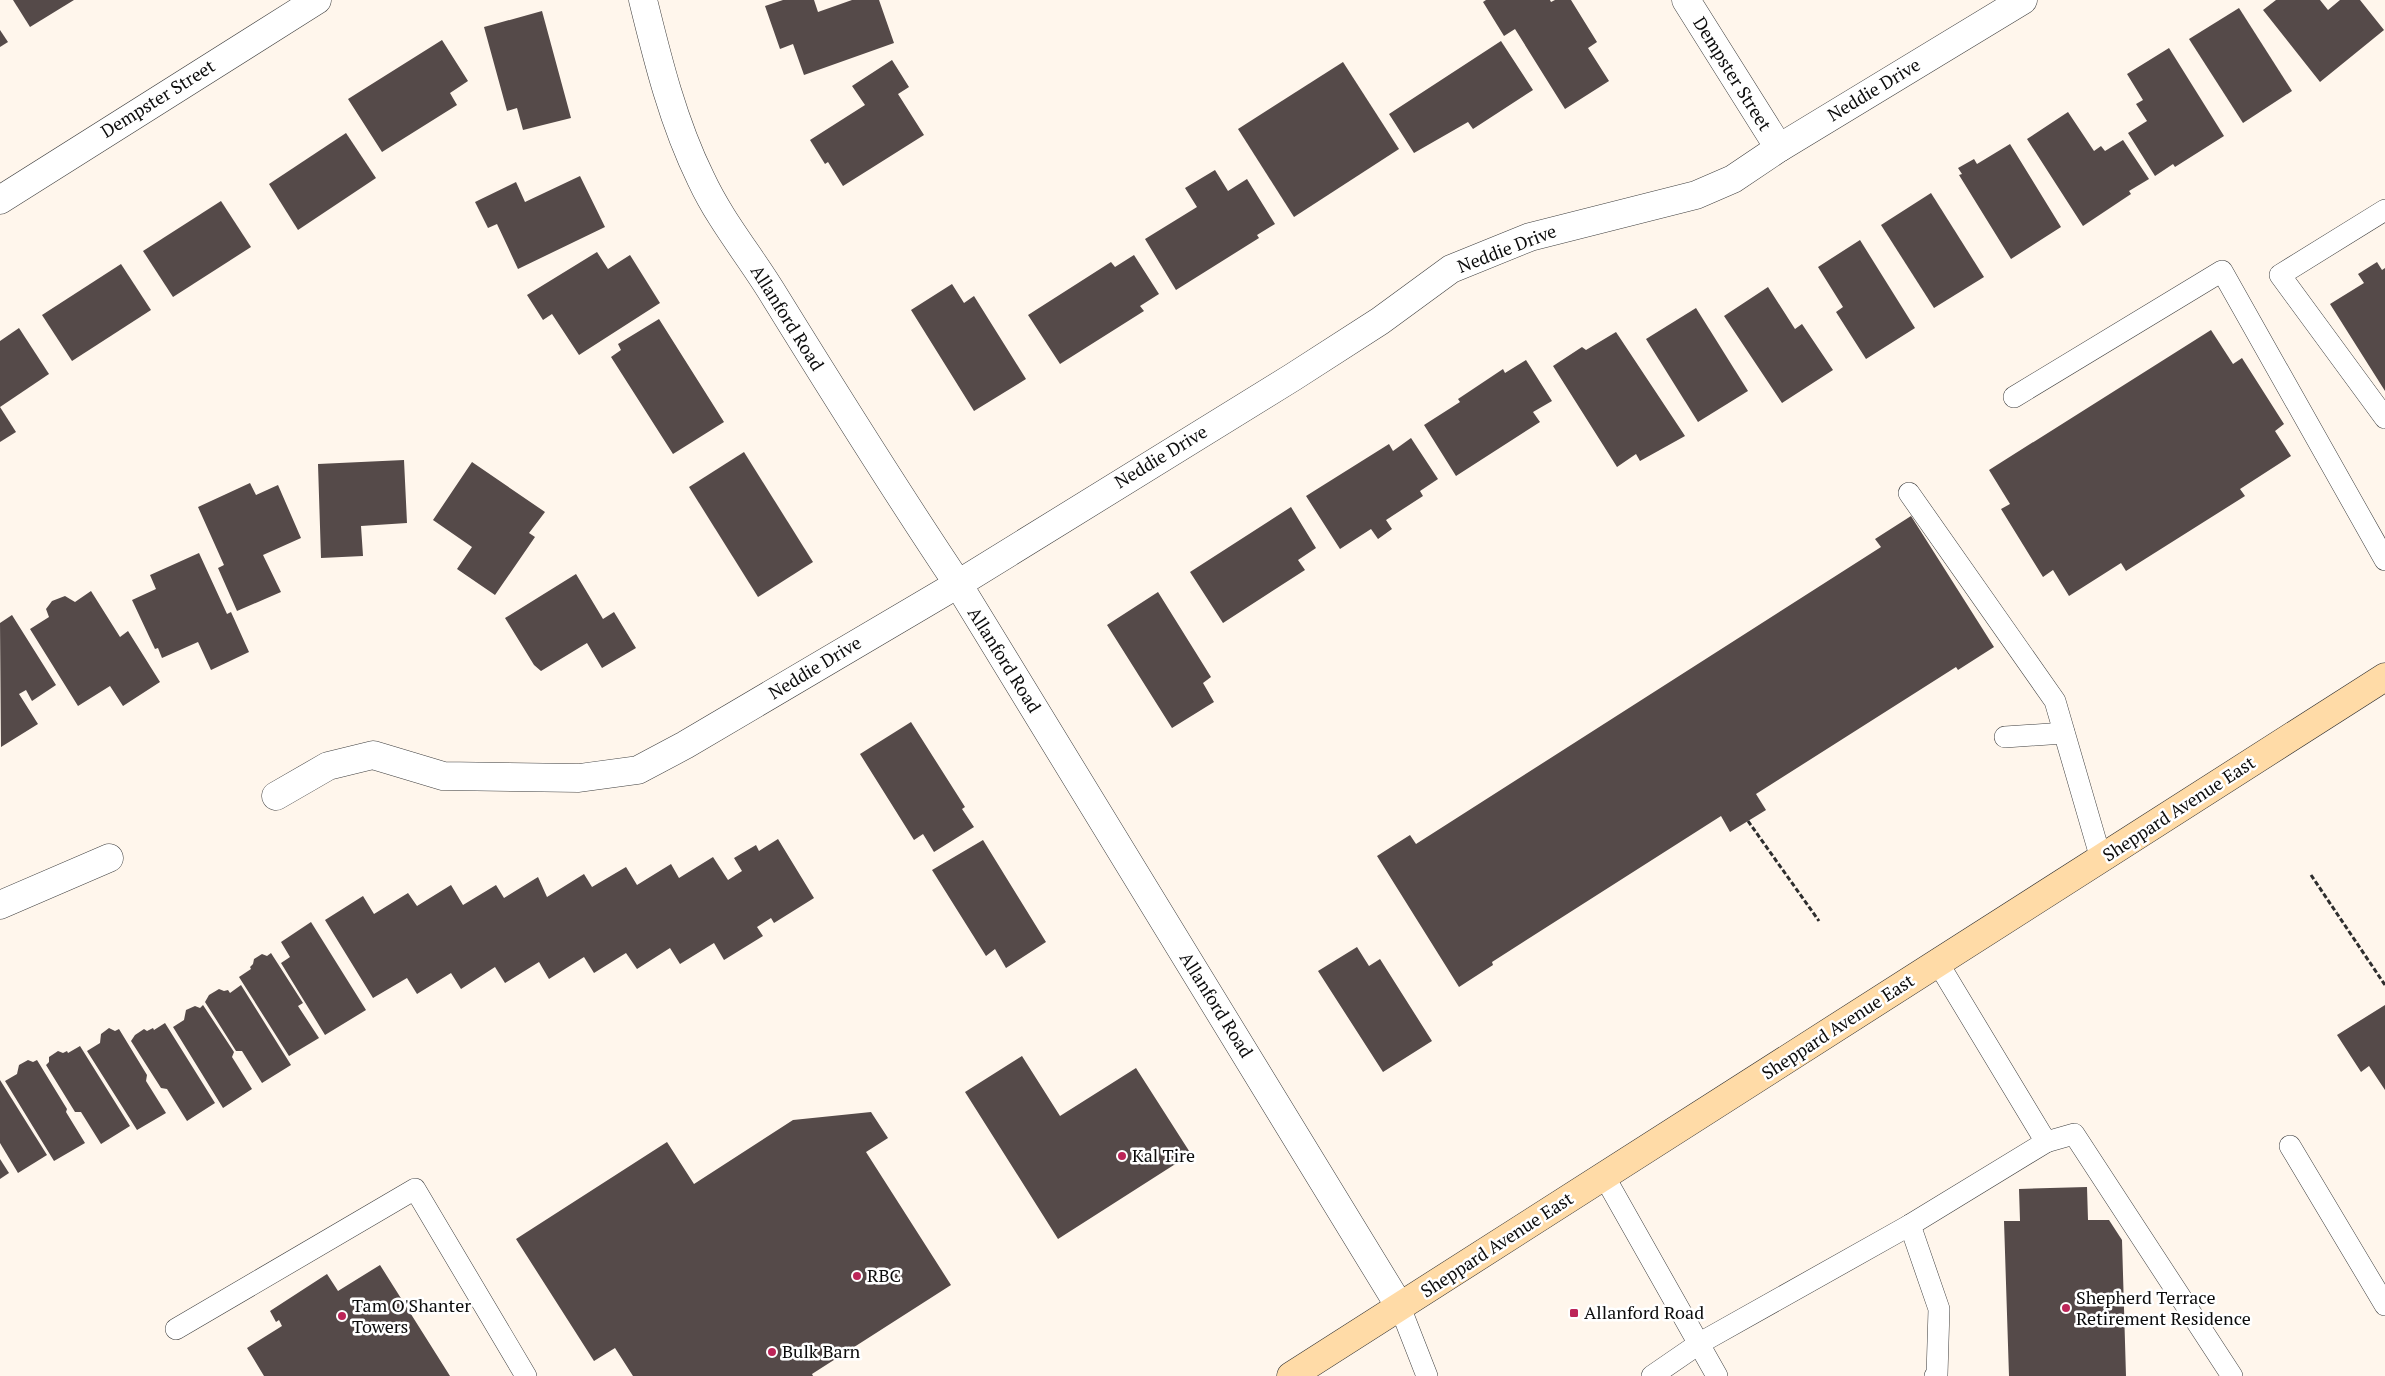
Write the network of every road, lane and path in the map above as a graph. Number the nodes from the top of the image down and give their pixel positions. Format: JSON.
{"nodes":[{"id":1,"x":317,"y":0,"type":"edge"},
{"id":2,"x":643,"y":0,"type":"edge"},
{"id":3,"x":1686,"y":0,"type":"edge"},
{"id":4,"x":2023,"y":0,"type":"edge"},
{"id":5,"x":1779,"y":148,"type":"junction"},
{"id":6,"x":0,"y":200,"type":"edge"},
{"id":7,"x":2385,"y":210,"type":"edge"},
{"id":8,"x":2014,"y":397,"type":"dead end"},
{"id":9,"x":2385,"y":418,"type":"edge"},
{"id":10,"x":1909,"y":493,"type":"dead end"},
{"id":11,"x":2385,"y":560,"type":"edge"},
{"id":12,"x":958,"y":584,"type":"junction"},
{"id":13,"x":2385,"y":677,"type":"edge"},
{"id":14,"x":2064,"y":733,"type":"junction"},
{"id":15,"x":2005,"y":737,"type":"dead end"},
{"id":16,"x":276,"y":796,"type":"dead end"},
{"id":17,"x":1748,"y":821,"type":"dead end"},
{"id":18,"x":109,"y":858,"type":"dead end"},
{"id":19,"x":2101,"y":859,"type":"junction"},
{"id":20,"x":2311,"y":875,"type":"dead end"},
{"id":21,"x":0,"y":905,"type":"edge"},
{"id":22,"x":1819,"y":921,"type":"dead end"},
{"id":23,"x":1938,"y":963,"type":"junction"},
{"id":24,"x":2385,"y":985,"type":"edge"},
{"id":25,"x":2046,"y":1142,"type":"junction"},
{"id":26,"x":2290,"y":1146,"type":"dead end"},
{"id":27,"x":1604,"y":1176,"type":"junction"},
{"id":28,"x":1910,"y":1225,"type":"junction"},
{"id":29,"x":2385,"y":1305,"type":"edge"},
{"id":30,"x":1400,"y":1307,"type":"junction"},
{"id":31,"x":176,"y":1328,"type":"dead end"},
{"id":32,"x":1700,"y":1343,"type":"junction"},
{"id":33,"x":526,"y":1376,"type":"edge"},
{"id":34,"x":1291,"y":1376,"type":"edge"},
{"id":35,"x":1427,"y":1376,"type":"edge"},
{"id":36,"x":1652,"y":1376,"type":"edge"},
{"id":37,"x":1717,"y":1376,"type":"edge"},
{"id":38,"x":1935,"y":1376,"type":"edge"},
{"id":39,"x":2232,"y":1376,"type":"edge"}],
"edges":[{"from":1,"to":6,"type":"street","name":"Dempster Street"},
{"from":2,"to":12,"type":"street","name":"Allanford Road"},
{"from":3,"to":5,"type":"street","name":"Dempster Street"},
{"from":4,"to":5,"type":"street","name":"Neddie Drive"},
{"from":5,"to":12,"type":"street","name":"Neddie Drive"},
{"from":7,"to":9,"type":"lane"},
{"from":8,"to":11,"type":"lane"},
{"from":10,"to":14,"type":"lane"},
{"from":12,"to":16,"type":"street","name":"Neddie Drive"},
{"from":12,"to":30,"type":"street","name":"Allanford Road"},
{"from":13,"to":19,"type":"main road","name":"Sheppard Avenue East"},
{"from":14,"to":15,"type":"lane"},
{"from":14,"to":19,"type":"lane"},
{"from":17,"to":22,"type":"path"},
{"from":18,"to":21,"type":"street"},
{"from":19,"to":23,"type":"main road","name":"Sheppard Avenue East"},
{"from":20,"to":24,"type":"path"},
{"from":23,"to":25,"type":"lane"},
{"from":23,"to":27,"type":"main road","name":"Sheppard Avenue East"},
{"from":25,"to":28,"type":"lane"},
{"from":25,"to":39,"type":"lane"},
{"from":26,"to":29,"type":"lane"},
{"from":27,"to":30,"type":"main road","name":"Sheppard Avenue East"},
{"from":27,"to":32,"type":"lane"},
{"from":28,"to":32,"type":"lane"},
{"from":28,"to":38,"type":"lane"},
{"from":30,"to":34,"type":"main road","name":"Sheppard Avenue East"},
{"from":30,"to":35,"type":"lane"},
{"from":31,"to":33,"type":"lane"},
{"from":32,"to":36,"type":"lane"},
{"from":32,"to":37,"type":"lane"}]}
